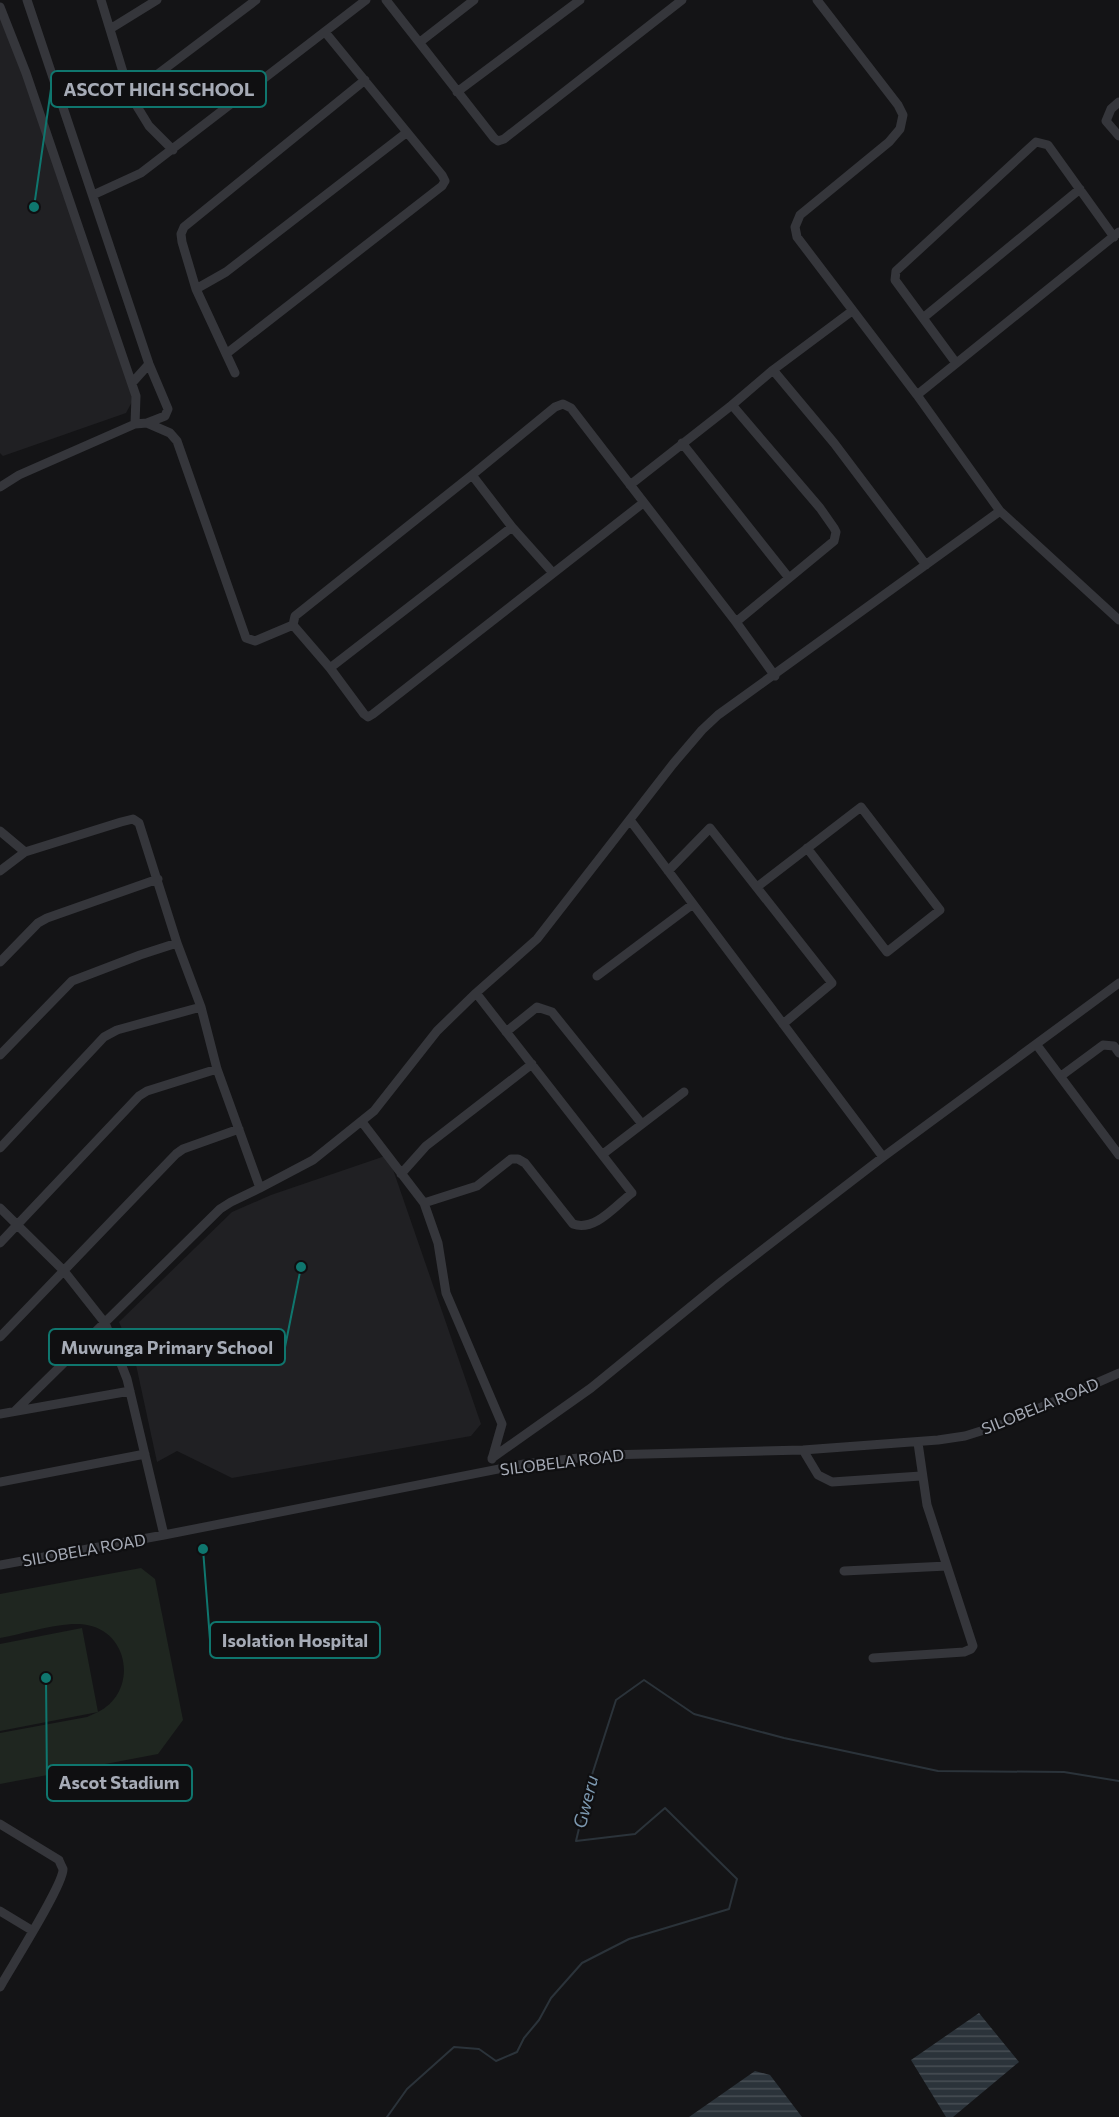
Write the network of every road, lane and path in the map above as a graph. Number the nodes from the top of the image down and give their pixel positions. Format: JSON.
{"nodes":[{"id":1,"x":27,"y":0,"type":"edge"},
{"id":2,"x":101,"y":0,"type":"edge"},
{"id":3,"x":157,"y":0,"type":"edge"},
{"id":4,"x":256,"y":0,"type":"edge"},
{"id":5,"x":366,"y":0,"type":"edge"},
{"id":6,"x":386,"y":0,"type":"edge"},
{"id":7,"x":474,"y":0,"type":"edge"},
{"id":8,"x":580,"y":0,"type":"edge"},
{"id":9,"x":682,"y":0,"type":"edge"},
{"id":10,"x":817,"y":0,"type":"edge"},
{"id":11,"x":0,"y":7,"type":"edge"},
{"id":12,"x":110,"y":29,"type":"junction"},
{"id":13,"x":325,"y":32,"type":"junction"},
{"id":14,"x":420,"y":42,"type":"junction"},
{"id":15,"x":365,"y":80,"type":"junction"},
{"id":16,"x":458,"y":92,"type":"junction"},
{"id":17,"x":130,"y":94,"type":"junction"},
{"id":18,"x":1119,"y":102,"type":"edge"},
{"id":19,"x":406,"y":133,"type":"junction"},
{"id":20,"x":1119,"y":136,"type":"edge"},
{"id":21,"x":173,"y":150,"type":"junction"},
{"id":22,"x":1080,"y":189,"type":"junction"},
{"id":23,"x":93,"y":195,"type":"junction"},
{"id":24,"x":1116,"y":235,"type":"edge"},
{"id":25,"x":196,"y":289,"type":"junction"},
{"id":26,"x":852,"y":311,"type":"junction"},
{"id":27,"x":923,"y":318,"type":"junction"},
{"id":28,"x":226,"y":354,"type":"junction"},
{"id":29,"x":956,"y":363,"type":"junction"},
{"id":30,"x":149,"y":364,"type":"junction"},
{"id":31,"x":773,"y":370,"type":"junction"},
{"id":32,"x":235,"y":373,"type":"dead end"},
{"id":33,"x":132,"y":383,"type":"junction"},
{"id":34,"x":917,"y":395,"type":"junction"},
{"id":35,"x":732,"y":405,"type":"junction"},
{"id":36,"x":147,"y":423,"type":"junction"},
{"id":37,"x":135,"y":424,"type":"junction"},
{"id":38,"x":682,"y":443,"type":"junction"},
{"id":39,"x":472,"y":475,"type":"junction"},
{"id":40,"x":630,"y":485,"type":"junction"},
{"id":41,"x":0,"y":486,"type":"edge"},
{"id":42,"x":643,"y":503,"type":"junction"},
{"id":43,"x":1000,"y":511,"type":"junction"},
{"id":44,"x":512,"y":526,"type":"junction"},
{"id":45,"x":926,"y":565,"type":"junction"},
{"id":46,"x":554,"y":573,"type":"junction"},
{"id":47,"x":789,"y":578,"type":"junction"},
{"id":48,"x":1119,"y":604,"type":"edge"},
{"id":49,"x":1110,"y":611,"type":"junction"},
{"id":50,"x":1119,"y":620,"type":"edge"},
{"id":51,"x":736,"y":622,"type":"junction"},
{"id":52,"x":293,"y":625,"type":"junction"},
{"id":53,"x":330,"y":669,"type":"junction"},
{"id":54,"x":775,"y":676,"type":"junction"},
{"id":55,"x":630,"y":820,"type":"junction"},
{"id":56,"x":0,"y":831,"type":"edge"},
{"id":57,"x":807,"y":848,"type":"junction"},
{"id":58,"x":25,"y":852,"type":"junction"},
{"id":59,"x":0,"y":871,"type":"edge"},
{"id":60,"x":668,"y":871,"type":"junction"},
{"id":61,"x":158,"y":879,"type":"junction"},
{"id":62,"x":757,"y":887,"type":"junction"},
{"id":63,"x":693,"y":904,"type":"junction"},
{"id":64,"x":177,"y":943,"type":"junction"},
{"id":65,"x":0,"y":962,"type":"edge"},
{"id":66,"x":597,"y":976,"type":"dead end"},
{"id":67,"x":1119,"y":983,"type":"edge"},
{"id":68,"x":476,"y":993,"type":"junction"},
{"id":69,"x":201,"y":1007,"type":"junction"},
{"id":70,"x":783,"y":1023,"type":"junction"},
{"id":71,"x":506,"y":1032,"type":"junction"},
{"id":72,"x":1036,"y":1044,"type":"junction"},
{"id":73,"x":1119,"y":1053,"type":"edge"},
{"id":74,"x":0,"y":1055,"type":"edge"},
{"id":75,"x":532,"y":1064,"type":"junction"},
{"id":76,"x":217,"y":1069,"type":"junction"},
{"id":77,"x":1061,"y":1076,"type":"junction"},
{"id":78,"x":684,"y":1092,"type":"dead end"},
{"id":79,"x":362,"y":1122,"type":"junction"},
{"id":80,"x":642,"y":1124,"type":"junction"},
{"id":81,"x":239,"y":1129,"type":"junction"},
{"id":82,"x":0,"y":1148,"type":"edge"},
{"id":83,"x":603,"y":1154,"type":"junction"},
{"id":84,"x":1119,"y":1155,"type":"edge"},
{"id":85,"x":883,"y":1156,"type":"junction"},
{"id":86,"x":401,"y":1173,"type":"junction"},
{"id":87,"x":260,"y":1188,"type":"junction"},
{"id":88,"x":424,"y":1203,"type":"junction"},
{"id":89,"x":0,"y":1208,"type":"edge"},
{"id":90,"x":18,"y":1225,"type":"junction"},
{"id":91,"x":0,"y":1243,"type":"edge"},
{"id":92,"x":64,"y":1271,"type":"junction"},
{"id":93,"x":105,"y":1323,"type":"junction"},
{"id":94,"x":0,"y":1337,"type":"edge"},
{"id":95,"x":1119,"y":1373,"type":"edge"},
{"id":96,"x":130,"y":1391,"type":"junction"},
{"id":97,"x":15,"y":1411,"type":"junction"},
{"id":98,"x":0,"y":1414,"type":"edge"},
{"id":99,"x":918,"y":1443,"type":"junction"},
{"id":100,"x":803,"y":1450,"type":"junction"},
{"id":101,"x":145,"y":1455,"type":"junction"},
{"id":102,"x":492,"y":1458,"type":"junction"},
{"id":103,"x":488,"y":1470,"type":"junction"},
{"id":104,"x":921,"y":1476,"type":"junction"},
{"id":105,"x":0,"y":1482,"type":"edge"},
{"id":106,"x":164,"y":1535,"type":"junction"},
{"id":107,"x":0,"y":1565,"type":"edge"},
{"id":108,"x":947,"y":1566,"type":"junction"},
{"id":109,"x":844,"y":1571,"type":"dead end"},
{"id":110,"x":873,"y":1658,"type":"dead end"},
{"id":111,"x":0,"y":1824,"type":"edge"},
{"id":112,"x":0,"y":1911,"type":"edge"},
{"id":113,"x":33,"y":1931,"type":"junction"},
{"id":114,"x":0,"y":1987,"type":"edge"}],
"edges":[{"from":1,"to":23,"type":"street"},
{"from":2,"to":12,"type":"street"},
{"from":3,"to":12,"type":"street"},
{"from":4,"to":17,"type":"street"},
{"from":5,"to":13,"type":"street"},
{"from":6,"to":14,"type":"street"},
{"from":7,"to":14,"type":"street"},
{"from":8,"to":16,"type":"street"},
{"from":9,"to":16,"type":"street"},
{"from":10,"to":26,"type":"street"},
{"from":11,"to":33,"type":"street"},
{"from":12,"to":17,"type":"street"},
{"from":13,"to":15,"type":"street"},
{"from":13,"to":21,"type":"street"},
{"from":14,"to":16,"type":"street"},
{"from":15,"to":19,"type":"street"},
{"from":15,"to":25,"type":"street"},
{"from":17,"to":21,"type":"street"},
{"from":18,"to":20,"type":"street"},
{"from":19,"to":25,"type":"street"},
{"from":19,"to":28,"type":"street"},
{"from":21,"to":23,"type":"street"},
{"from":22,"to":24,"type":"street"},
{"from":22,"to":27,"type":"street"},
{"from":22,"to":27,"type":"street"},
{"from":23,"to":30,"type":"street"},
{"from":24,"to":29,"type":"street"},
{"from":25,"to":28,"type":"street"},
{"from":26,"to":31,"type":"street"},
{"from":26,"to":34,"type":"street"},
{"from":27,"to":29,"type":"street"},
{"from":28,"to":32,"type":"street"},
{"from":29,"to":34,"type":"street"},
{"from":30,"to":33,"type":"street"},
{"from":30,"to":36,"type":"street"},
{"from":31,"to":35,"type":"street"},
{"from":31,"to":45,"type":"street"},
{"from":33,"to":37,"type":"street"},
{"from":34,"to":43,"type":"street"},
{"from":35,"to":38,"type":"street"},
{"from":35,"to":47,"type":"street"},
{"from":36,"to":37,"type":"street"},
{"from":36,"to":52,"type":"street"},
{"from":37,"to":41,"type":"street"},
{"from":38,"to":40,"type":"street"},
{"from":38,"to":47,"type":"street"},
{"from":39,"to":40,"type":"street"},
{"from":39,"to":44,"type":"street"},
{"from":39,"to":52,"type":"street"},
{"from":40,"to":42,"type":"street"},
{"from":42,"to":46,"type":"street"},
{"from":42,"to":51,"type":"street"},
{"from":43,"to":45,"type":"street"},
{"from":43,"to":49,"type":"street"},
{"from":44,"to":46,"type":"street"},
{"from":44,"to":53,"type":"street"},
{"from":45,"to":54,"type":"street"},
{"from":46,"to":53,"type":"street"},
{"from":47,"to":51,"type":"street"},
{"from":48,"to":49,"type":"street"},
{"from":49,"to":50,"type":"street"},
{"from":51,"to":54,"type":"street"},
{"from":52,"to":53,"type":"street"},
{"from":54,"to":55,"type":"street"},
{"from":55,"to":60,"type":"street"},
{"from":55,"to":68,"type":"street"},
{"from":56,"to":58,"type":"street"},
{"from":57,"to":57,"type":"street"},
{"from":57,"to":62,"type":"street"},
{"from":58,"to":59,"type":"street"},
{"from":58,"to":61,"type":"street"},
{"from":60,"to":62,"type":"street"},
{"from":60,"to":63,"type":"street"},
{"from":61,"to":64,"type":"street"},
{"from":61,"to":65,"type":"street"},
{"from":62,"to":70,"type":"street"},
{"from":63,"to":66,"type":"street"},
{"from":63,"to":70,"type":"street"},
{"from":64,"to":69,"type":"street"},
{"from":64,"to":74,"type":"street"},
{"from":67,"to":72,"type":"street"},
{"from":68,"to":71,"type":"street"},
{"from":68,"to":79,"type":"street"},
{"from":69,"to":76,"type":"street"},
{"from":69,"to":82,"type":"street"},
{"from":70,"to":85,"type":"street"},
{"from":71,"to":75,"type":"street"},
{"from":71,"to":80,"type":"street"},
{"from":72,"to":77,"type":"street"},
{"from":72,"to":85,"type":"street"},
{"from":73,"to":77,"type":"street"},
{"from":75,"to":83,"type":"street"},
{"from":75,"to":86,"type":"street"},
{"from":76,"to":81,"type":"street"},
{"from":76,"to":90,"type":"street"},
{"from":77,"to":84,"type":"street"},
{"from":78,"to":80,"type":"street"},
{"from":79,"to":86,"type":"street"},
{"from":79,"to":87,"type":"street"},
{"from":80,"to":83,"type":"street"},
{"from":81,"to":87,"type":"street"},
{"from":81,"to":92,"type":"street"},
{"from":83,"to":88,"type":"street"},
{"from":85,"to":102,"type":"street"},
{"from":86,"to":88,"type":"street"},
{"from":87,"to":93,"type":"street"},
{"from":88,"to":102,"type":"street"},
{"from":89,"to":90,"type":"street"},
{"from":90,"to":91,"type":"street"},
{"from":90,"to":92,"type":"street"},
{"from":92,"to":93,"type":"street"},
{"from":92,"to":94,"type":"street"},
{"from":93,"to":96,"type":"street"},
{"from":93,"to":97,"type":"street"},
{"from":95,"to":99,"type":"street","name":"SILOBELA ROAD"},
{"from":96,"to":97,"type":"street"},
{"from":96,"to":101,"type":"street"},
{"from":97,"to":98,"type":"street"},
{"from":99,"to":100,"type":"street","name":"SILOBELA ROAD"},
{"from":99,"to":104,"type":"street"},
{"from":100,"to":103,"type":"street","name":"SILOBELA ROAD"},
{"from":100,"to":104,"type":"street"},
{"from":101,"to":105,"type":"street"},
{"from":101,"to":106,"type":"street"},
{"from":102,"to":103,"type":"street"},
{"from":103,"to":106,"type":"street","name":"SILOBELA ROAD"},
{"from":104,"to":108,"type":"street"},
{"from":106,"to":107,"type":"street","name":"SILOBELA ROAD"},
{"from":108,"to":109,"type":"street"},
{"from":108,"to":110,"type":"street"},
{"from":111,"to":113,"type":"street"},
{"from":112,"to":113,"type":"street"},
{"from":113,"to":114,"type":"street"}]}
